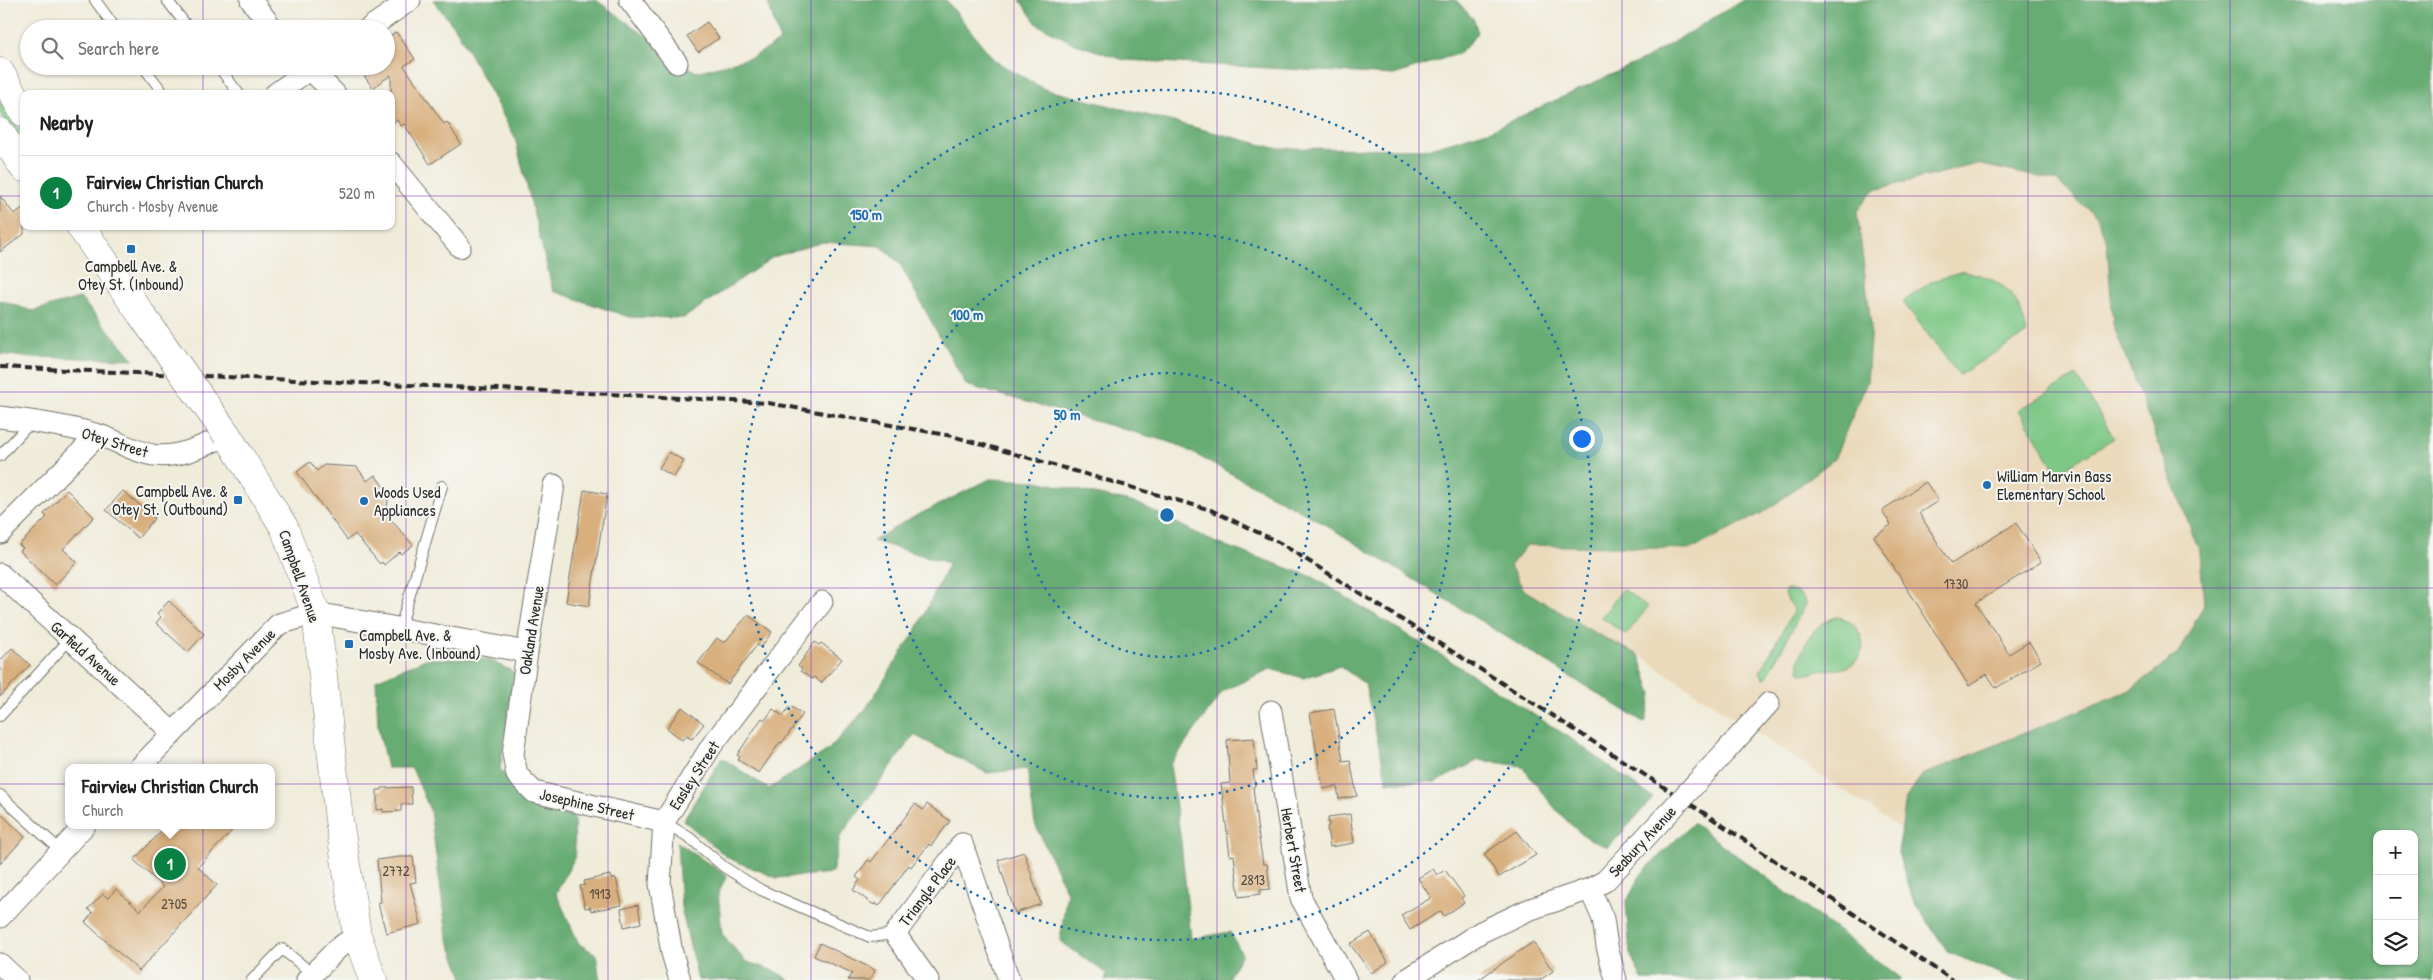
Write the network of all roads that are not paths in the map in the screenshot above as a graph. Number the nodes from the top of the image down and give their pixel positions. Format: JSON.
{"nodes":[{"id":1,"x":95,"y":0,"type":"edge"},
{"id":2,"x":167,"y":0,"type":"edge"},
{"id":3,"x":251,"y":0,"type":"edge"},
{"id":4,"x":410,"y":0,"type":"edge"},
{"id":5,"x":630,"y":0,"type":"edge"},
{"id":6,"x":109,"y":20,"type":"edge"},
{"id":7,"x":182,"y":20,"type":"edge"},
{"id":8,"x":266,"y":20,"type":"edge"},
{"id":9,"x":381,"y":20,"type":"edge"},
{"id":10,"x":677,"y":63,"type":"dead end"},
{"id":11,"x":0,"y":72,"type":"edge"},
{"id":12,"x":150,"y":75,"type":"edge"},
{"id":13,"x":225,"y":75,"type":"edge"},
{"id":14,"x":300,"y":75,"type":"edge"},
{"id":15,"x":317,"y":75,"type":"edge"},
{"id":16,"x":161,"y":90,"type":"edge"},
{"id":17,"x":236,"y":90,"type":"edge"},
{"id":18,"x":280,"y":90,"type":"edge"},
{"id":19,"x":331,"y":90,"type":"edge"},
{"id":20,"x":20,"y":106,"type":"edge"},
{"id":21,"x":0,"y":132,"type":"edge"},
{"id":22,"x":20,"y":162,"type":"edge"},
{"id":23,"x":395,"y":168,"type":"edge"},
{"id":24,"x":85,"y":230,"type":"edge"},
{"id":25,"x":460,"y":248,"type":"dead end"},
{"id":26,"x":0,"y":417,"type":"edge"},
{"id":27,"x":31,"y":421,"type":"junction"},
{"id":28,"x":227,"y":434,"type":"junction"},
{"id":29,"x":98,"y":435,"type":"junction"},
{"id":30,"x":0,"y":456,"type":"edge"},
{"id":31,"x":554,"y":485,"type":"dead end"},
{"id":32,"x":442,"y":486,"type":"dead end"},
{"id":33,"x":0,"y":533,"type":"edge"},
{"id":34,"x":0,"y":574,"type":"edge"},
{"id":35,"x":822,"y":602,"type":"dead end"},
{"id":36,"x":316,"y":613,"type":"junction"},
{"id":37,"x":400,"y":628,"type":"junction"},
{"id":38,"x":70,"y":638,"type":"junction"},
{"id":39,"x":527,"y":652,"type":"junction"},
{"id":40,"x":1769,"y":703,"type":"dead end"},
{"id":41,"x":1271,"y":710,"type":"dead end"},
{"id":42,"x":0,"y":716,"type":"edge"},
{"id":43,"x":172,"y":732,"type":"junction"},
{"id":44,"x":142,"y":764,"type":"edge"},
{"id":45,"x":517,"y":775,"type":"joint"},
{"id":46,"x":0,"y":795,"type":"edge"},
{"id":47,"x":664,"y":822,"type":"junction"},
{"id":48,"x":81,"y":829,"type":"edge"},
{"id":49,"x":61,"y":851,"type":"junction"},
{"id":50,"x":1590,"y":889,"type":"junction"},
{"id":51,"x":0,"y":917,"type":"edge"},
{"id":52,"x":895,"y":934,"type":"junction"},
{"id":53,"x":357,"y":935,"type":"junction"},
{"id":54,"x":0,"y":964,"type":"edge"},
{"id":55,"x":310,"y":977,"type":"edge"},
{"id":56,"x":17,"y":980,"type":"edge"},
{"id":57,"x":252,"y":980,"type":"edge"},
{"id":58,"x":373,"y":980,"type":"edge"},
{"id":59,"x":680,"y":980,"type":"edge"},
{"id":60,"x":928,"y":980,"type":"edge"},
{"id":61,"x":1009,"y":980,"type":"edge"},
{"id":62,"x":1346,"y":980,"type":"edge"},
{"id":63,"x":1406,"y":980,"type":"edge"},
{"id":64,"x":1616,"y":980,"type":"edge"}],
"edges":[{"from":1,"to":6,"type":"lane"},
{"from":2,"to":7,"type":"lane"},
{"from":3,"to":8,"type":"street"},
{"from":4,"to":9,"type":"street"},
{"from":5,"to":10,"type":"street"},
{"from":11,"to":20,"type":"main road"},
{"from":12,"to":16,"type":"lane"},
{"from":13,"to":17,"type":"lane"},
{"from":14,"to":18,"type":"street"},
{"from":15,"to":19,"type":"street"},
{"from":21,"to":22,"type":"main road"},
{"from":23,"to":25,"type":"street"},
{"from":24,"to":28,"type":"main road","name":"Campbell Avenue","bridge":true},
{"from":26,"to":27,"type":"street","name":"Otey Street"},
{"from":27,"to":29,"type":"street","name":"Otey Street"},
{"from":27,"to":30,"type":"lane"},
{"from":28,"to":29,"type":"street","name":"Otey Street"},
{"from":28,"to":36,"type":"main road","name":"Campbell Avenue"},
{"from":29,"to":33,"type":"street"},
{"from":31,"to":39,"type":"street","name":"Oakland Avenue"},
{"from":32,"to":37,"type":"lane"},
{"from":34,"to":38,"type":"street","name":"Garfield Avenue"},
{"from":35,"to":47,"type":"street","name":"Easley Street"},
{"from":36,"to":37,"type":"street","name":"Mosby Avenue"},
{"from":36,"to":43,"type":"street","name":"Mosby Avenue"},
{"from":36,"to":53,"type":"main road","name":"Campbell Avenue"},
{"from":37,"to":39,"type":"street","name":"Mosby Avenue"},
{"from":38,"to":42,"type":"lane"},
{"from":38,"to":43,"type":"street","name":"Garfield Avenue"},
{"from":39,"to":45,"type":"street","name":"Oakland Avenue"},
{"from":40,"to":50,"type":"street","name":"Seabury Avenue","bridge":true},
{"from":41,"to":62,"type":"street","name":"Herbert Street"},
{"from":43,"to":44,"type":"street","name":"Mosby Avenue"},
{"from":45,"to":47,"type":"street","name":"Josephine Street"},
{"from":46,"to":49,"type":"lane"},
{"from":47,"to":52,"type":"lane"},
{"from":47,"to":59,"type":"street","name":"Easley Street"},
{"from":48,"to":49,"type":"street"},
{"from":49,"to":51,"type":"street"},
{"from":50,"to":63,"type":"street","name":"Seabury Avenue"},
{"from":50,"to":64,"type":"street"},
{"from":52,"to":60,"type":"street","name":"Triangle Place"},
{"from":52,"to":61,"type":"street","name":"Triangle Place"},
{"from":53,"to":55,"type":"street"},
{"from":53,"to":58,"type":"main road","name":"Campbell Avenue"},
{"from":54,"to":56,"type":"street"},
{"from":55,"to":57,"type":"lane"}]}
